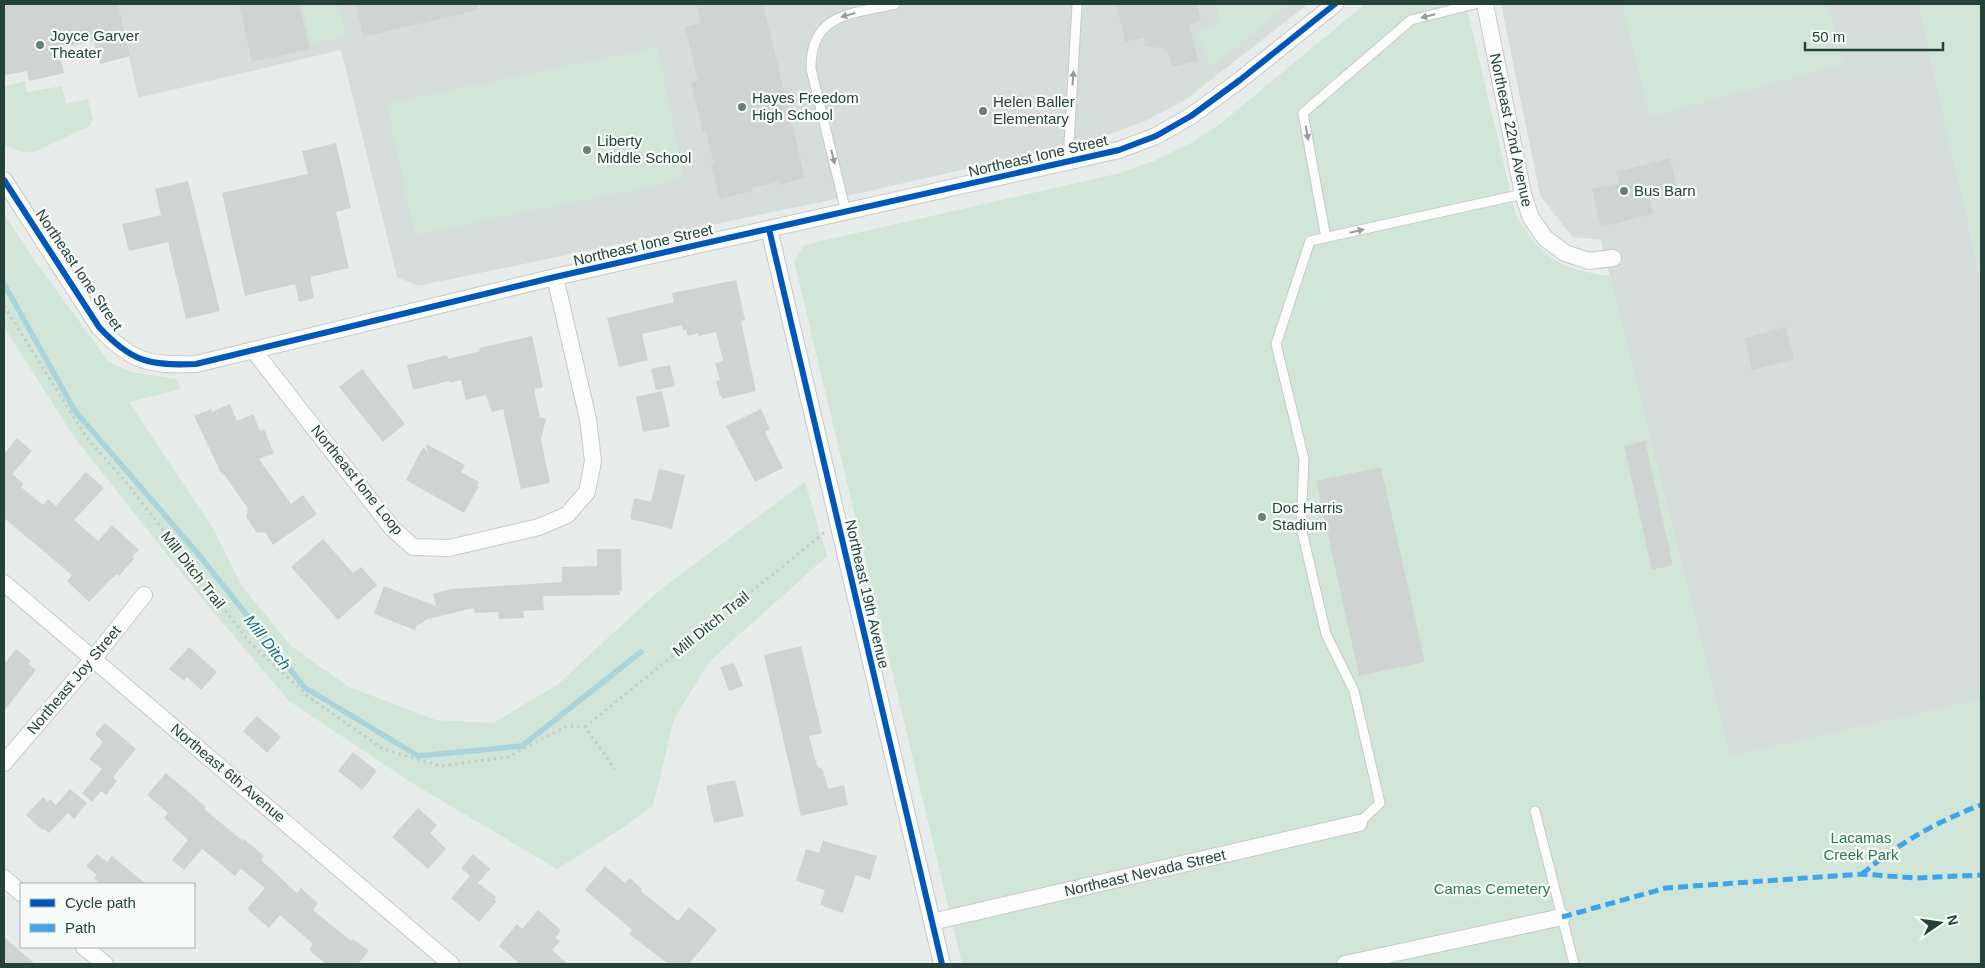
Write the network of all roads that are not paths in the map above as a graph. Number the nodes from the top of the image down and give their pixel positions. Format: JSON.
{"nodes":[{"id":1,"x":895,"y":4,"type":"edge"},
{"id":2,"x":1077,"y":4,"type":"edge"},
{"id":3,"x":1335,"y":4,"type":"edge"},
{"id":4,"x":1475,"y":4,"type":"edge"},
{"id":5,"x":1485,"y":4,"type":"edge"},
{"id":6,"x":1068,"y":162,"type":"junction"},
{"id":7,"x":4,"y":180,"type":"edge"},
{"id":8,"x":1524,"y":194,"type":"junction"},
{"id":9,"x":846,"y":212,"type":"junction"},
{"id":10,"x":768,"y":229,"type":"junction"},
{"id":11,"x":1326,"y":238,"type":"junction"},
{"id":12,"x":1612,"y":258,"type":"dead end"},
{"id":13,"x":555,"y":278,"type":"junction"},
{"id":14,"x":254,"y":351,"type":"junction"},
{"id":15,"x":4,"y":583,"type":"edge"},
{"id":16,"x":144,"y":595,"type":"dead end"},
{"id":17,"x":93,"y":659,"type":"junction"},
{"id":18,"x":4,"y":764,"type":"edge"},
{"id":19,"x":1535,"y":811,"type":"dead end"},
{"id":20,"x":1359,"y":823,"type":"joint"},
{"id":21,"x":4,"y":878,"type":"edge"},
{"id":22,"x":20,"y":892,"type":"edge"},
{"id":23,"x":1562,"y":917,"type":"junction"},
{"id":24,"x":932,"y":922,"type":"junction"},
{"id":25,"x":85,"y":948,"type":"edge"},
{"id":26,"x":105,"y":964,"type":"edge"},
{"id":27,"x":451,"y":964,"type":"edge"},
{"id":28,"x":942,"y":964,"type":"edge"},
{"id":29,"x":1345,"y":964,"type":"edge"},
{"id":30,"x":1574,"y":964,"type":"edge"}],
"edges":[{"from":1,"to":9,"type":"lane","one_way":true},
{"from":6,"to":2,"type":"lane","one_way":true},
{"from":3,"to":6,"type":"street","name":"Northeast Ione Street"},
{"from":4,"to":11,"type":"lane","one_way":true},
{"from":5,"to":8,"type":"street","name":"Northeast 22nd Avenue"},
{"from":6,"to":9,"type":"street","name":"Northeast Ione Street"},
{"from":7,"to":14,"type":"street","name":"Northeast Ione Street"},
{"from":11,"to":8,"type":"lane","one_way":true},
{"from":8,"to":12,"type":"street","name":"Northeast 22nd Avenue"},
{"from":9,"to":10,"type":"street","name":"Northeast Ione Street"},
{"from":10,"to":13,"type":"street","name":"Northeast Ione Street"},
{"from":10,"to":24,"type":"street","name":"Northeast 19th Avenue"},
{"from":11,"to":20,"type":"lane"},
{"from":13,"to":14,"type":"street","name":"Northeast Ione Street"},
{"from":13,"to":14,"type":"street","name":"Northeast Ione Loop"},
{"from":15,"to":17,"type":"street","name":"Northeast 6th Avenue"},
{"from":16,"to":17,"type":"street","name":"Northeast Joy Street"},
{"from":17,"to":18,"type":"street","name":"Northeast Joy Street"},
{"from":17,"to":27,"type":"street","name":"Northeast 6th Avenue"},
{"from":19,"to":23,"type":"lane"},
{"from":20,"to":24,"type":"street","name":"Northeast Nevada Street"},
{"from":21,"to":22,"type":"street"},
{"from":23,"to":29,"type":"street"},
{"from":23,"to":30,"type":"lane"},
{"from":24,"to":28,"type":"street","name":"Northeast 19th Avenue"},
{"from":25,"to":26,"type":"street"}]}
